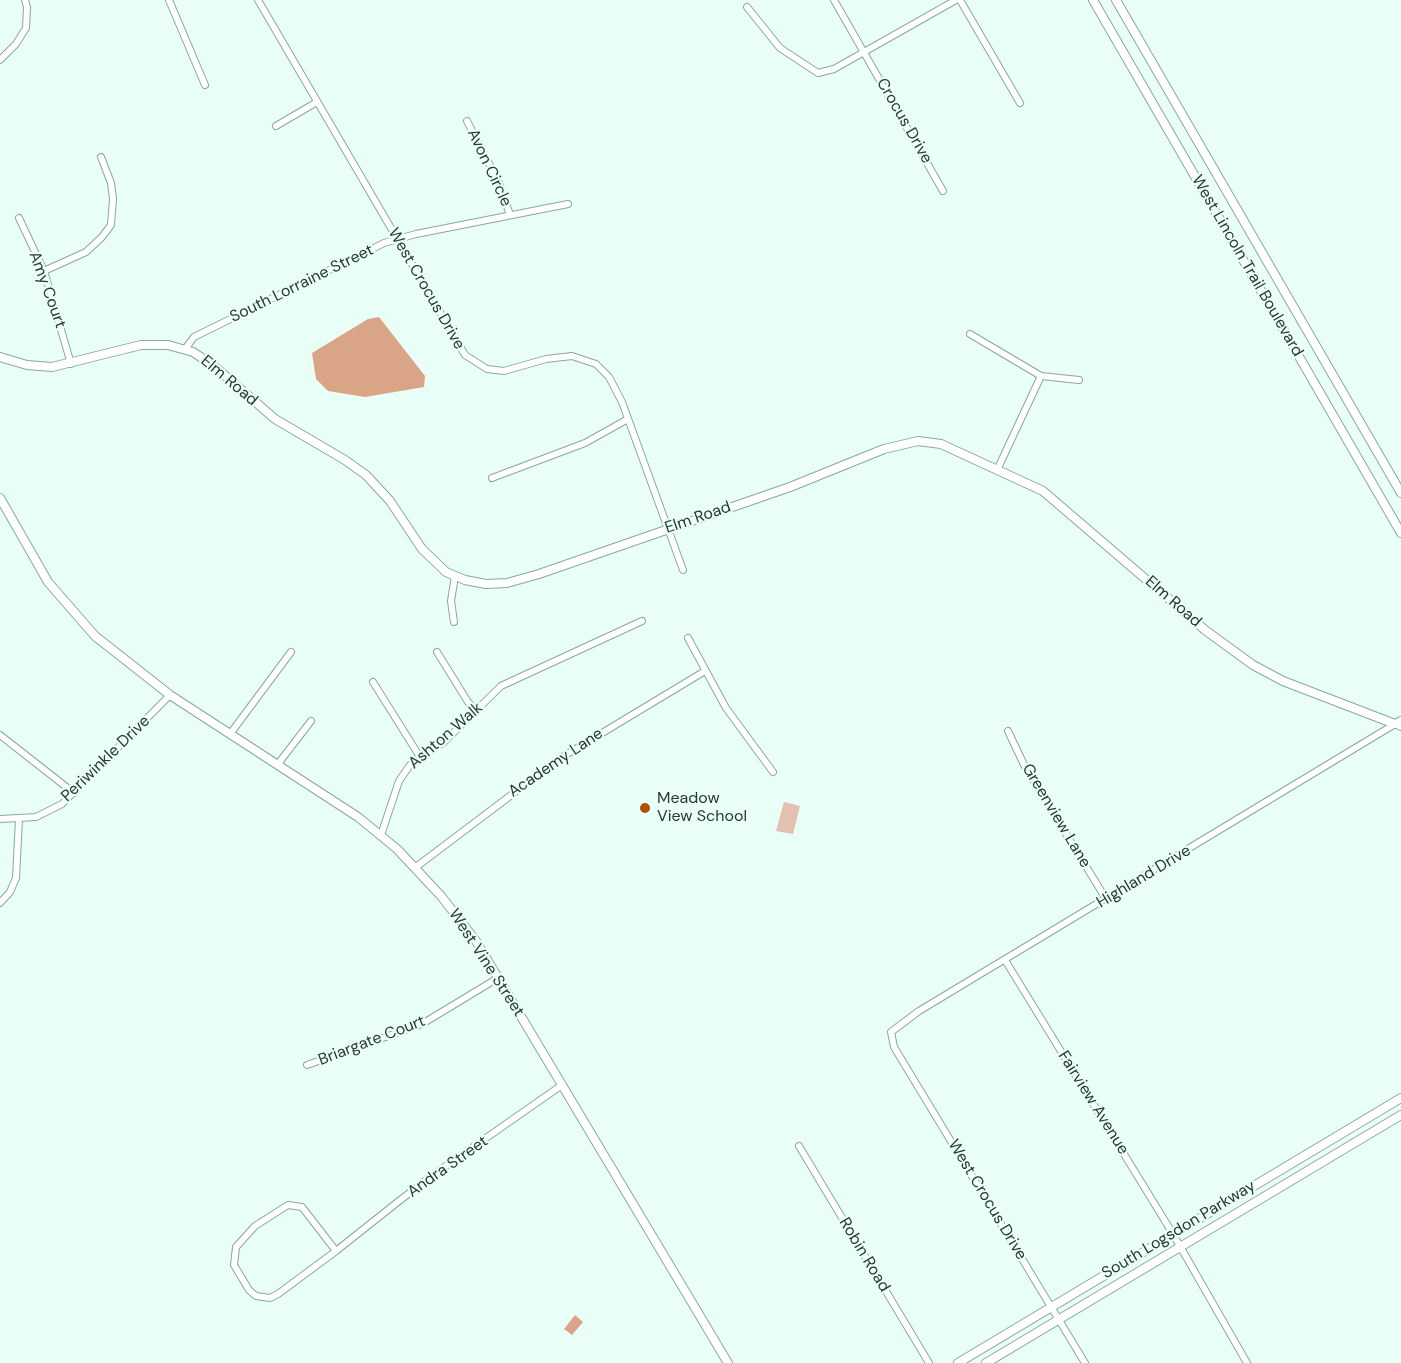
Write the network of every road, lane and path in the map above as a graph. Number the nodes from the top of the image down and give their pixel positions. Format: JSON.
{"nodes":[{"id":1,"x":25,"y":0,"type":"edge"},
{"id":2,"x":169,"y":0,"type":"edge"},
{"id":3,"x":258,"y":0,"type":"edge"},
{"id":4,"x":834,"y":0,"type":"edge"},
{"id":5,"x":958,"y":0,"type":"edge"},
{"id":6,"x":1093,"y":0,"type":"edge"},
{"id":7,"x":1116,"y":0,"type":"edge"},
{"id":8,"x":747,"y":7,"type":"dead end"},
{"id":9,"x":864,"y":51,"type":"junction"},
{"id":10,"x":0,"y":60,"type":"edge"},
{"id":11,"x":204,"y":85,"type":"dead end"},
{"id":12,"x":317,"y":102,"type":"junction"},
{"id":13,"x":1020,"y":103,"type":"dead end"},
{"id":14,"x":467,"y":121,"type":"dead end"},
{"id":15,"x":276,"y":126,"type":"dead end"},
{"id":16,"x":101,"y":157,"type":"dead end"},
{"id":17,"x":943,"y":191,"type":"dead end"},
{"id":18,"x":568,"y":204,"type":"dead end"},
{"id":19,"x":510,"y":215,"type":"junction"},
{"id":20,"x":19,"y":218,"type":"dead end"},
{"id":21,"x":396,"y":239,"type":"junction"},
{"id":22,"x":44,"y":270,"type":"junction"},
{"id":23,"x":970,"y":334,"type":"dead end"},
{"id":24,"x":185,"y":349,"type":"junction"},
{"id":25,"x":0,"y":357,"type":"edge"},
{"id":26,"x":71,"y":364,"type":"junction"},
{"id":27,"x":1041,"y":376,"type":"junction"},
{"id":28,"x":1079,"y":380,"type":"dead end"},
{"id":29,"x":628,"y":419,"type":"junction"},
{"id":30,"x":998,"y":468,"type":"junction"},
{"id":31,"x":492,"y":478,"type":"dead end"},
{"id":32,"x":1401,"y":493,"type":"edge"},
{"id":33,"x":0,"y":498,"type":"edge"},
{"id":34,"x":667,"y":528,"type":"junction"},
{"id":35,"x":1401,"y":532,"type":"edge"},
{"id":36,"x":683,"y":570,"type":"dead end"},
{"id":37,"x":455,"y":576,"type":"junction"},
{"id":38,"x":642,"y":621,"type":"dead end"},
{"id":39,"x":453,"y":622,"type":"dead end"},
{"id":40,"x":688,"y":638,"type":"dead end"},
{"id":41,"x":291,"y":652,"type":"dead end"},
{"id":42,"x":437,"y":652,"type":"dead end"},
{"id":43,"x":705,"y":671,"type":"junction"},
{"id":44,"x":373,"y":682,"type":"dead end"},
{"id":45,"x":170,"y":695,"type":"junction"},
{"id":46,"x":476,"y":710,"type":"junction"},
{"id":47,"x":311,"y":721,"type":"dead end"},
{"id":48,"x":1399,"y":724,"type":"edge"},
{"id":49,"x":1008,"y":731,"type":"dead end"},
{"id":50,"x":230,"y":734,"type":"junction"},
{"id":51,"x":0,"y":735,"type":"edge"},
{"id":52,"x":420,"y":757,"type":"junction"},
{"id":53,"x":278,"y":764,"type":"junction"},
{"id":54,"x":773,"y":772,"type":"dead end"},
{"id":55,"x":74,"y":793,"type":"junction"},
{"id":56,"x":0,"y":819,"type":"edge"},
{"id":57,"x":19,"y":819,"type":"junction"},
{"id":58,"x":381,"y":835,"type":"junction"},
{"id":59,"x":416,"y":867,"type":"junction"},
{"id":60,"x":1106,"y":899,"type":"junction"},
{"id":61,"x":0,"y":903,"type":"edge"},
{"id":62,"x":1005,"y":960,"type":"junction"},
{"id":63,"x":498,"y":978,"type":"junction"},
{"id":64,"x":891,"y":1037,"type":"joint"},
{"id":65,"x":307,"y":1065,"type":"dead end"},
{"id":66,"x":562,"y":1085,"type":"junction"},
{"id":67,"x":1401,"y":1098,"type":"edge"},
{"id":68,"x":1401,"y":1115,"type":"edge"},
{"id":69,"x":799,"y":1146,"type":"dead end"},
{"id":70,"x":1298,"y":1158,"type":"junction"},
{"id":71,"x":1307,"y":1171,"type":"junction"},
{"id":72,"x":1173,"y":1234,"type":"junction"},
{"id":73,"x":1181,"y":1246,"type":"junction"},
{"id":74,"x":336,"y":1251,"type":"junction"},
{"id":75,"x":1052,"y":1307,"type":"junction"},
{"id":76,"x":1058,"y":1319,"type":"junction"},
{"id":77,"x":728,"y":1363,"type":"edge"},
{"id":78,"x":929,"y":1363,"type":"edge"},
{"id":79,"x":958,"y":1363,"type":"edge"},
{"id":80,"x":986,"y":1363,"type":"edge"},
{"id":81,"x":1085,"y":1363,"type":"edge"},
{"id":82,"x":1247,"y":1363,"type":"edge"}],
"edges":[{"from":1,"to":10,"type":"street"},
{"from":2,"to":11,"type":"street"},
{"from":3,"to":12,"type":"street","name":"West Crocus Drive"},
{"from":4,"to":9,"type":"street","name":"Crocus Drive"},
{"from":5,"to":9,"type":"street"},
{"from":5,"to":13,"type":"street"},
{"from":6,"to":35,"type":"main road","name":"West Lincoln Trail Boulevard"},
{"from":7,"to":32,"type":"main road","name":"West Lincoln Trail Boulevard"},
{"from":8,"to":9,"type":"street"},
{"from":9,"to":17,"type":"street","name":"Crocus Drive"},
{"from":12,"to":15,"type":"street"},
{"from":12,"to":21,"type":"street","name":"West Crocus Drive"},
{"from":14,"to":19,"type":"street","name":"Avon Circle"},
{"from":16,"to":22,"type":"street"},
{"from":18,"to":19,"type":"street","name":"South Lorraine Street"},
{"from":19,"to":21,"type":"street","name":"South Lorraine Street"},
{"from":20,"to":22,"type":"street","name":"Amy Court"},
{"from":21,"to":24,"type":"street","name":"South Lorraine Street"},
{"from":21,"to":29,"type":"street","name":"West Crocus Drive"},
{"from":22,"to":26,"type":"street","name":"Amy Court"},
{"from":23,"to":27,"type":"street"},
{"from":24,"to":26,"type":"main road","name":"Elm Road"},
{"from":24,"to":37,"type":"main road","name":"Elm Road"},
{"from":25,"to":26,"type":"main road","name":"Elm Road"},
{"from":27,"to":28,"type":"street"},
{"from":27,"to":30,"type":"street"},
{"from":29,"to":31,"type":"street"},
{"from":29,"to":34,"type":"street","name":"West Crocus Drive"},
{"from":30,"to":34,"type":"main road","name":"Elm Road"},
{"from":30,"to":48,"type":"main road","name":"Elm Road"},
{"from":33,"to":45,"type":"main road","name":"West Vine Street"},
{"from":34,"to":36,"type":"street","name":"West Crocus Drive"},
{"from":34,"to":37,"type":"main road","name":"Elm Road"},
{"from":37,"to":39,"type":"street"},
{"from":38,"to":46,"type":"street","name":"Ashton Walk"},
{"from":40,"to":43,"type":"street"},
{"from":41,"to":50,"type":"street"},
{"from":42,"to":46,"type":"street"},
{"from":43,"to":54,"type":"street"},
{"from":43,"to":59,"type":"street","name":"Academy Lane"},
{"from":44,"to":52,"type":"street"},
{"from":45,"to":50,"type":"main road","name":"West Vine Street"},
{"from":45,"to":55,"type":"street","name":"Periwinkle Drive"},
{"from":46,"to":52,"type":"street","name":"Ashton Walk"},
{"from":47,"to":53,"type":"street"},
{"from":48,"to":60,"type":"street","name":"Highland Drive"},
{"from":49,"to":60,"type":"street","name":"Greenview Lane"},
{"from":50,"to":53,"type":"main road","name":"West Vine Street"},
{"from":51,"to":55,"type":"street"},
{"from":52,"to":58,"type":"street","name":"Ashton Walk"},
{"from":53,"to":58,"type":"main road","name":"West Vine Street"},
{"from":55,"to":57,"type":"street","name":"Periwinkle Drive"},
{"from":56,"to":57,"type":"street","name":"Periwinkle Drive"},
{"from":57,"to":61,"type":"street"},
{"from":58,"to":59,"type":"main road","name":"West Vine Street"},
{"from":59,"to":63,"type":"main road","name":"West Vine Street"},
{"from":60,"to":62,"type":"street","name":"Highland Drive"},
{"from":62,"to":64,"type":"street","name":"Highland Drive"},
{"from":62,"to":72,"type":"street","name":"Fairview Avenue"},
{"from":63,"to":65,"type":"street","name":"Briargate Court"},
{"from":63,"to":66,"type":"main road","name":"West Vine Street"},
{"from":64,"to":75,"type":"street","name":"West Crocus Drive"},
{"from":66,"to":74,"type":"street","name":"Andra Street"},
{"from":66,"to":77,"type":"main road","name":"West Vine Street"},
{"from":67,"to":70,"type":"main road","name":"South Logsdon Parkway"},
{"from":68,"to":71,"type":"main road","name":"South Logsdon Parkway"},
{"from":69,"to":78,"type":"street","name":"Robin Road"},
{"from":70,"to":71,"type":"street"},
{"from":70,"to":72,"type":"main road","name":"South Logsdon Parkway"},
{"from":71,"to":73,"type":"main road","name":"South Logsdon Parkway"},
{"from":72,"to":73,"type":"street","name":"Fairview Avenue"},
{"from":72,"to":75,"type":"main road","name":"South Logsdon Parkway"},
{"from":73,"to":76,"type":"main road","name":"South Logsdon Parkway"},
{"from":73,"to":82,"type":"street","name":"Fairview Avenue"},
{"from":74,"to":74,"type":"street","name":"Andra Street"},
{"from":75,"to":76,"type":"street","name":"West Crocus Drive"},
{"from":75,"to":79,"type":"main road","name":"South Logsdon Parkway"},
{"from":76,"to":80,"type":"main road","name":"South Logsdon Parkway"},
{"from":76,"to":81,"type":"street","name":"West Crocus Drive"}]}
